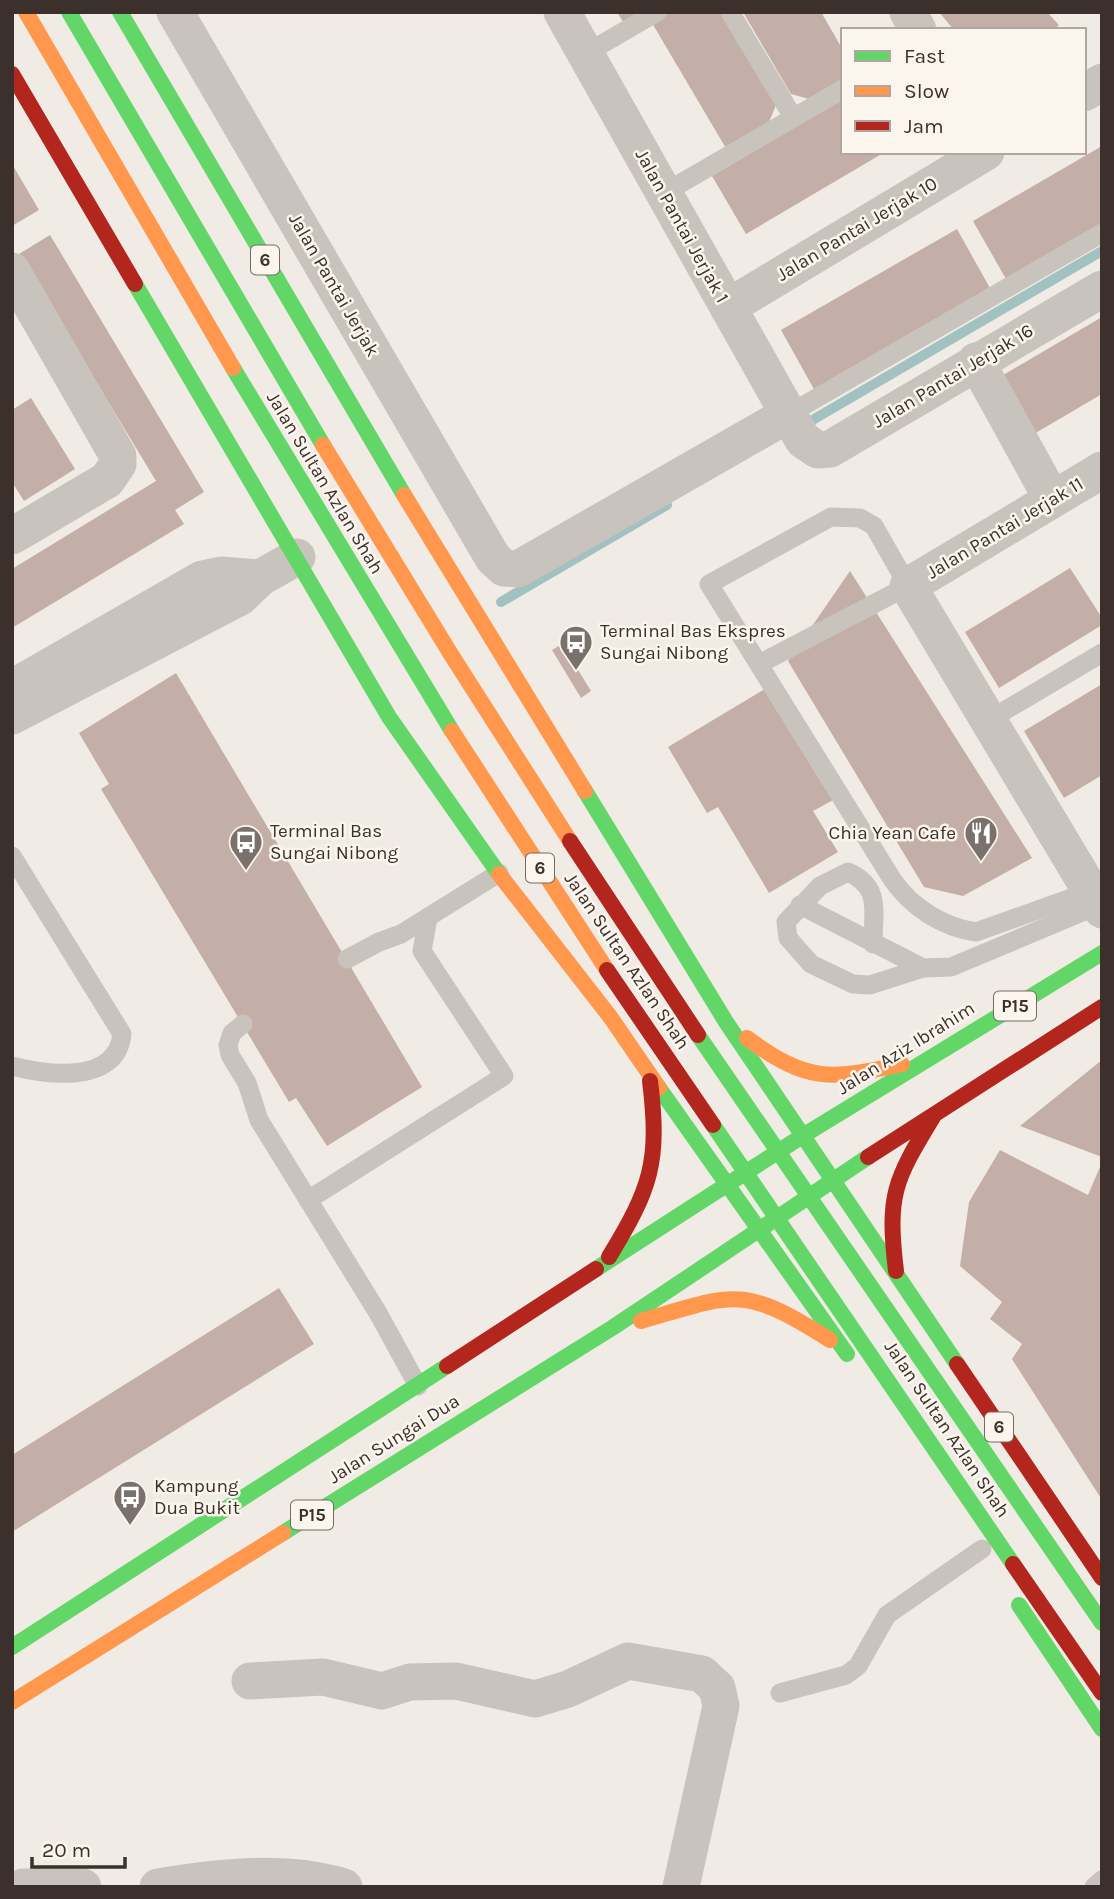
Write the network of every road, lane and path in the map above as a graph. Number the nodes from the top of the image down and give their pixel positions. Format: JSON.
{"nodes":[{"id":1,"x":26,"y":12,"type":"edge"},
{"id":2,"x":69,"y":12,"type":"edge"},
{"id":3,"x":120,"y":12,"type":"edge"},
{"id":4,"x":175,"y":12,"type":"edge"},
{"id":5,"x":562,"y":12,"type":"edge"},
{"id":6,"x":657,"y":12,"type":"edge"},
{"id":7,"x":730,"y":12,"type":"edge"},
{"id":8,"x":908,"y":12,"type":"edge"},
{"id":9,"x":917,"y":28,"type":"edge"},
{"id":10,"x":585,"y":54,"type":"junction"},
{"id":11,"x":12,"y":74,"type":"edge"},
{"id":12,"x":1102,"y":82,"type":"edge"},
{"id":13,"x":841,"y":90,"type":"edge"},
{"id":14,"x":1086,"y":92,"type":"edge"},
{"id":15,"x":793,"y":117,"type":"junction"},
{"id":16,"x":983,"y":154,"type":"edge"},
{"id":17,"x":664,"y":194,"type":"junction"},
{"id":18,"x":1102,"y":233,"type":"edge"},
{"id":19,"x":12,"y":271,"type":"edge"},
{"id":20,"x":1102,"y":289,"type":"edge"},
{"id":21,"x":728,"y":307,"type":"junction"},
{"id":22,"x":976,"y":361,"type":"junction"},
{"id":23,"x":796,"y":427,"type":"junction"},
{"id":24,"x":1102,"y":470,"type":"edge"},
{"id":25,"x":1052,"y":499,"type":"junction"},
{"id":26,"x":12,"y":536,"type":"edge"},
{"id":27,"x":297,"y":557,"type":"junction"},
{"id":28,"x":260,"y":578,"type":"junction"},
{"id":29,"x":908,"y":586,"type":"junction"},
{"id":30,"x":1102,"y":653,"type":"edge"},
{"id":31,"x":759,"y":664,"type":"junction"},
{"id":32,"x":12,"y":688,"type":"edge"},
{"id":33,"x":12,"y":716,"type":"edge"},
{"id":34,"x":989,"y":720,"type":"junction"},
{"id":35,"x":575,"y":773,"type":"junction"},
{"id":36,"x":468,"y":831,"type":"junction"},
{"id":37,"x":12,"y":856,"type":"edge"},
{"id":38,"x":499,"y":873,"type":"junction"},
{"id":39,"x":1098,"y":898,"type":"edge"},
{"id":40,"x":800,"y":905,"type":"junction"},
{"id":41,"x":428,"y":918,"type":"junction"},
{"id":42,"x":873,"y":944,"type":"junction"},
{"id":43,"x":1102,"y":953,"type":"edge"},
{"id":44,"x":347,"y":959,"type":"dead end"},
{"id":45,"x":923,"y":968,"type":"junction"},
{"id":46,"x":1102,"y":1007,"type":"edge"},
{"id":47,"x":726,"y":1022,"type":"junction"},
{"id":48,"x":243,"y":1024,"type":"dead end"},
{"id":49,"x":928,"y":1058,"type":"junction"},
{"id":50,"x":12,"y":1066,"type":"edge"},
{"id":51,"x":650,"y":1077,"type":"junction"},
{"id":52,"x":938,"y":1110,"type":"junction"},
{"id":53,"x":804,"y":1135,"type":"junction"},
{"id":54,"x":835,"y":1178,"type":"junction"},
{"id":55,"x":726,"y":1186,"type":"junction"},
{"id":56,"x":308,"y":1200,"type":"junction"},
{"id":57,"x":759,"y":1230,"type":"junction"},
{"id":58,"x":604,"y":1265,"type":"junction"},
{"id":59,"x":897,"y":1276,"type":"junction"},
{"id":60,"x":612,"y":1328,"type":"junction"},
{"id":61,"x":844,"y":1349,"type":"junction"},
{"id":62,"x":859,"y":1371,"type":"dead end"},
{"id":63,"x":418,"y":1386,"type":"junction"},
{"id":64,"x":913,"y":1447,"type":"dead end"},
{"id":65,"x":959,"y":1514,"type":"dead end"},
{"id":66,"x":982,"y":1549,"type":"dead end"},
{"id":67,"x":1102,"y":1578,"type":"edge"},
{"id":68,"x":1012,"y":1594,"type":"dead end"},
{"id":69,"x":1102,"y":1623,"type":"edge"},
{"id":70,"x":12,"y":1647,"type":"edge"},
{"id":71,"x":250,"y":1681,"type":"dead end"},
{"id":72,"x":779,"y":1693,"type":"dead end"},
{"id":73,"x":1102,"y":1693,"type":"edge"},
{"id":74,"x":12,"y":1702,"type":"edge"},
{"id":75,"x":1102,"y":1729,"type":"edge"},
{"id":76,"x":1102,"y":1880,"type":"edge"},
{"id":77,"x":23,"y":1887,"type":"edge"},
{"id":78,"x":83,"y":1887,"type":"edge"},
{"id":79,"x":158,"y":1887,"type":"edge"},
{"id":80,"x":344,"y":1887,"type":"edge"},
{"id":81,"x":681,"y":1887,"type":"edge"},
{"id":82,"x":1094,"y":1887,"type":"edge"}],
"edges":[{"from":1,"to":73,"type":"main road","name":"Jalan Sultan Azlan Shah","number":"6","bridge":true},
{"from":2,"to":69,"type":"main road","name":"Jalan Sultan Azlan Shah","number":"6","bridge":true},
{"from":3,"to":35,"type":"main road","number":"6"},
{"from":4,"to":23,"type":"street","name":"Jalan Pantai Jerjak"},
{"from":5,"to":10,"type":"street","name":"Jalan Pantai Jerjak 1"},
{"from":6,"to":10,"type":"lane"},
{"from":7,"to":15,"type":"lane"},
{"from":8,"to":9,"type":"street"},
{"from":10,"to":17,"type":"street","name":"Jalan Pantai Jerjak 1"},
{"from":11,"to":27,"type":"main road","name":"Jalan Sultan Azlan Shah","number":"6"},
{"from":12,"to":14,"type":"street"},
{"from":13,"to":15,"type":"lane"},
{"from":15,"to":17,"type":"lane"},
{"from":16,"to":21,"type":"street","name":"Jalan Pantai Jerjak 10"},
{"from":17,"to":21,"type":"street","name":"Jalan Pantai Jerjak 1"},
{"from":18,"to":23,"type":"lane"},
{"from":19,"to":26,"type":"street"},
{"from":20,"to":22,"type":"street","name":"Jalan Pantai Jerjak 16"},
{"from":21,"to":23,"type":"street","name":"Jalan Pantai Jerjak 1"},
{"from":22,"to":23,"type":"street","name":"Jalan Pantai Jerjak 16"},
{"from":22,"to":25,"type":"street"},
{"from":24,"to":25,"type":"street","name":"Jalan Pantai Jerjak 11"},
{"from":25,"to":29,"type":"street","name":"Jalan Pantai Jerjak 11"},
{"from":27,"to":28,"type":"street"},
{"from":27,"to":36,"type":"main road","name":"Jalan Sultan Azlan Shah","number":"6"},
{"from":28,"to":32,"type":"street"},
{"from":28,"to":33,"type":"street"},
{"from":29,"to":31,"type":"lane"},
{"from":29,"to":31,"type":"lane"},
{"from":29,"to":34,"type":"street"},
{"from":30,"to":34,"type":"lane"},
{"from":31,"to":39,"type":"lane"},
{"from":34,"to":39,"type":"street"},
{"from":35,"to":36,"type":"main road"},
{"from":35,"to":47,"type":"main road","number":"6"},
{"from":36,"to":38,"type":"main road","name":"Jalan Sultan Azlan Shah","number":"6"},
{"from":37,"to":50,"type":"lane"},
{"from":38,"to":41,"type":"lane"},
{"from":38,"to":51,"type":"main road","name":"Jalan Sultan Azlan Shah","number":"6"},
{"from":39,"to":45,"type":"lane"},
{"from":40,"to":42,"type":"lane"},
{"from":40,"to":42,"type":"lane"},
{"from":40,"to":45,"type":"lane"},
{"from":41,"to":44,"type":"lane"},
{"from":41,"to":56,"type":"lane"},
{"from":42,"to":45,"type":"lane"},
{"from":43,"to":49,"type":"main road","name":"Jalan Aziz Ibrahim","number":"P15"},
{"from":46,"to":52,"type":"main road","number":"P15"},
{"from":47,"to":49,"type":"main road"},
{"from":47,"to":53,"type":"main road","number":"6"},
{"from":48,"to":56,"type":"lane"},
{"from":49,"to":53,"type":"main road","name":"Jalan Aziz Ibrahim","number":"P15"},
{"from":51,"to":55,"type":"main road","name":"Jalan Sultan Azlan Shah","number":"6"},
{"from":51,"to":58,"type":"main road"},
{"from":52,"to":54,"type":"main road","number":"P15"},
{"from":52,"to":59,"type":"main road"},
{"from":53,"to":54,"type":"main road","number":"6"},
{"from":53,"to":55,"type":"main road","number":"P15"},
{"from":54,"to":57,"type":"main road","number":"P15"},
{"from":54,"to":59,"type":"main road","number":"6"},
{"from":55,"to":57,"type":"main road","name":"Jalan Sultan Azlan Shah","number":"6"},
{"from":55,"to":58,"type":"main road","name":"Jalan Sungai Dua","number":"P15"},
{"from":56,"to":63,"type":"lane"},
{"from":57,"to":60,"type":"main road","name":"Jalan Sungai Dua","number":"P15"},
{"from":57,"to":61,"type":"main road","name":"Jalan Sultan Azlan Shah","number":"6"},
{"from":58,"to":63,"type":"main road","name":"Jalan Sungai Dua","number":"P15"},
{"from":59,"to":67,"type":"main road","number":"6"},
{"from":60,"to":61,"type":"main road"},
{"from":60,"to":74,"type":"main road","name":"Jalan Sungai Dua","number":"P15"},
{"from":61,"to":62,"type":"main road","name":"Jalan Sultan Azlan Shah","number":"6"},
{"from":63,"to":70,"type":"main road","name":"Jalan Sungai Dua","number":"P15"},
{"from":64,"to":65,"type":"main road","name":"Jalan Sultan Azlan Shah"},
{"from":66,"to":72,"type":"lane"},
{"from":68,"to":75,"type":"main road"},
{"from":71,"to":81,"type":"street"},
{"from":76,"to":82,"type":"lane"},
{"from":77,"to":78,"type":"street"},
{"from":79,"to":80,"type":"street"}]}
